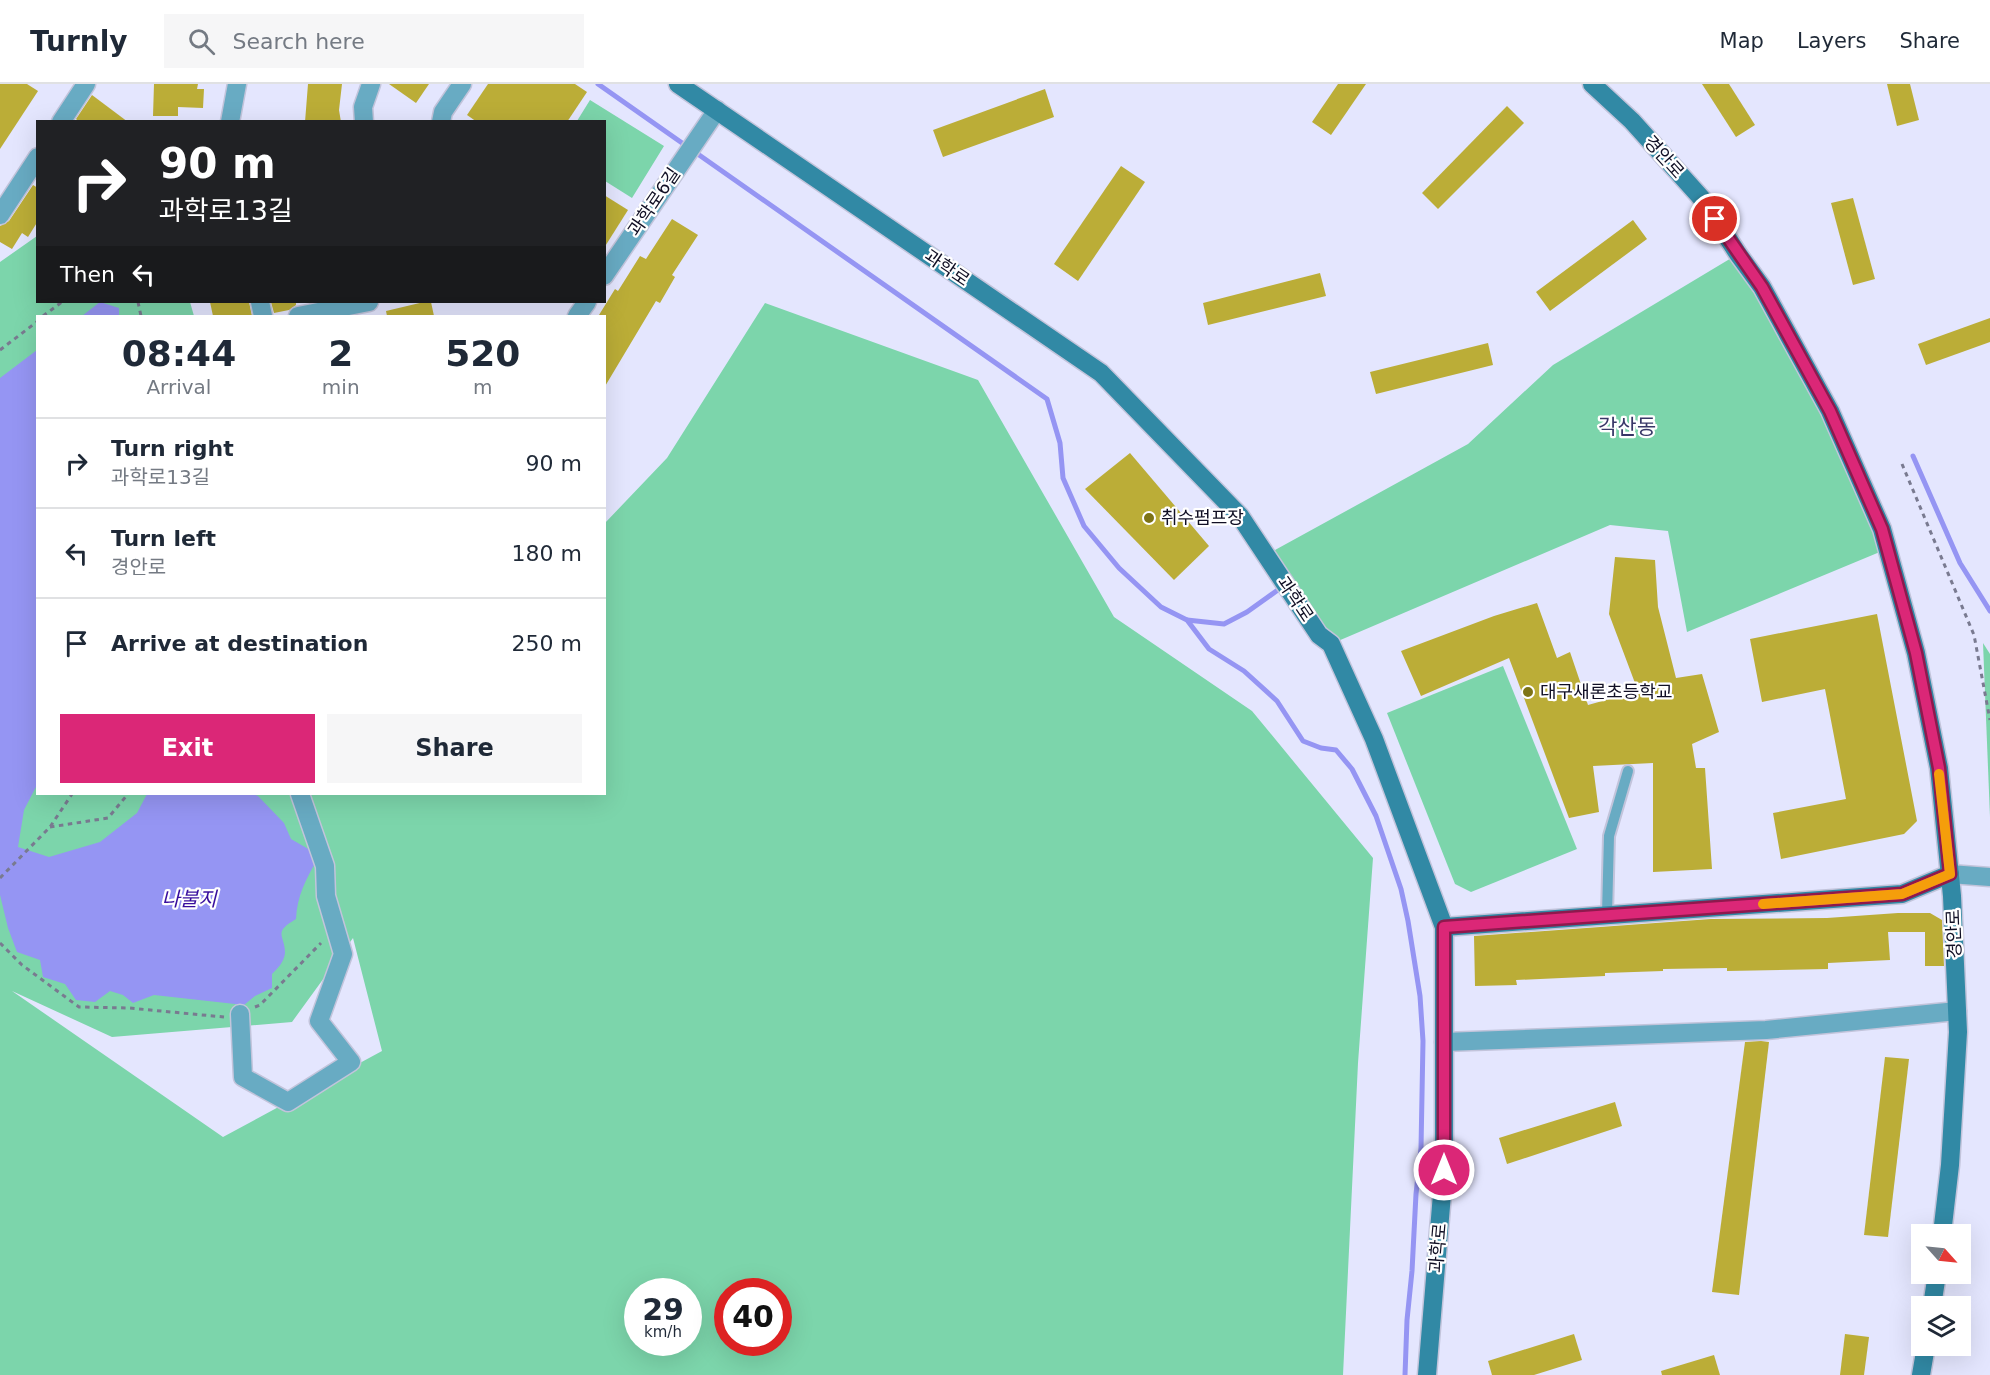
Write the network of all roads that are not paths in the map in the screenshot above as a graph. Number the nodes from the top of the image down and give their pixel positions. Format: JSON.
{"nodes":[{"id":1,"x":86,"y":84,"type":"edge"},
{"id":2,"x":237,"y":84,"type":"edge"},
{"id":3,"x":371,"y":84,"type":"edge"},
{"id":4,"x":462,"y":84,"type":"edge"},
{"id":5,"x":678,"y":84,"type":"edge"},
{"id":6,"x":1592,"y":84,"type":"edge"},
{"id":7,"x":717,"y":110,"type":"junction"},
{"id":8,"x":62,"y":120,"type":"edge"},
{"id":9,"x":230,"y":120,"type":"edge"},
{"id":10,"x":364,"y":120,"type":"edge"},
{"id":11,"x":441,"y":120,"type":"edge"},
{"id":12,"x":36,"y":165,"type":"edge"},
{"id":13,"x":31,"y":181,"type":"edge"},
{"id":14,"x":0,"y":215,"type":"edge"},
{"id":15,"x":606,"y":272,"type":"edge"},
{"id":16,"x":364,"y":303,"type":"edge"},
{"id":17,"x":303,"y":315,"type":"edge"},
{"id":18,"x":1628,"y":771,"type":"dead end"},
{"id":19,"x":300,"y":795,"type":"edge"},
{"id":20,"x":1950,"y":874,"type":"junction"},
{"id":21,"x":1990,"y":877,"type":"edge"},
{"id":22,"x":1607,"y":915,"type":"junction"},
{"id":23,"x":1444,"y":927,"type":"junction"},
{"id":24,"x":1957,"y":1011,"type":"junction"},
{"id":25,"x":240,"y":1014,"type":"road end"},
{"id":26,"x":1444,"y":1042,"type":"junction"},
{"id":27,"x":1943,"y":1224,"type":"edge"},
{"id":28,"x":1924,"y":1356,"type":"edge"},
{"id":29,"x":1427,"y":1375,"type":"edge"},
{"id":30,"x":1921,"y":1375,"type":"edge"}],
"edges":[{"from":1,"to":8,"type":"street"},
{"from":2,"to":9,"type":"street"},
{"from":3,"to":10,"type":"street"},
{"from":4,"to":11,"type":"street"},
{"from":5,"to":7,"type":"street","name":"과학로"},
{"from":6,"to":20,"type":"street","name":"경안로"},
{"from":7,"to":15,"type":"street","name":"과학로6길"},
{"from":7,"to":23,"type":"street","name":"과학로"},
{"from":12,"to":13,"type":"street"},
{"from":13,"to":14,"type":"street"},
{"from":16,"to":17,"type":"street"},
{"from":18,"to":22,"type":"lane"},
{"from":19,"to":25,"type":"street"},
{"from":20,"to":21,"type":"street"},
{"from":20,"to":22,"type":"street"},
{"from":20,"to":24,"type":"street","name":"경안로"},
{"from":22,"to":23,"type":"street"},
{"from":23,"to":26,"type":"street","name":"과학로"},
{"from":24,"to":26,"type":"street"},
{"from":24,"to":27,"type":"street","name":"경안로"},
{"from":26,"to":29,"type":"street","name":"과학로"},
{"from":28,"to":30,"type":"street"}]}
